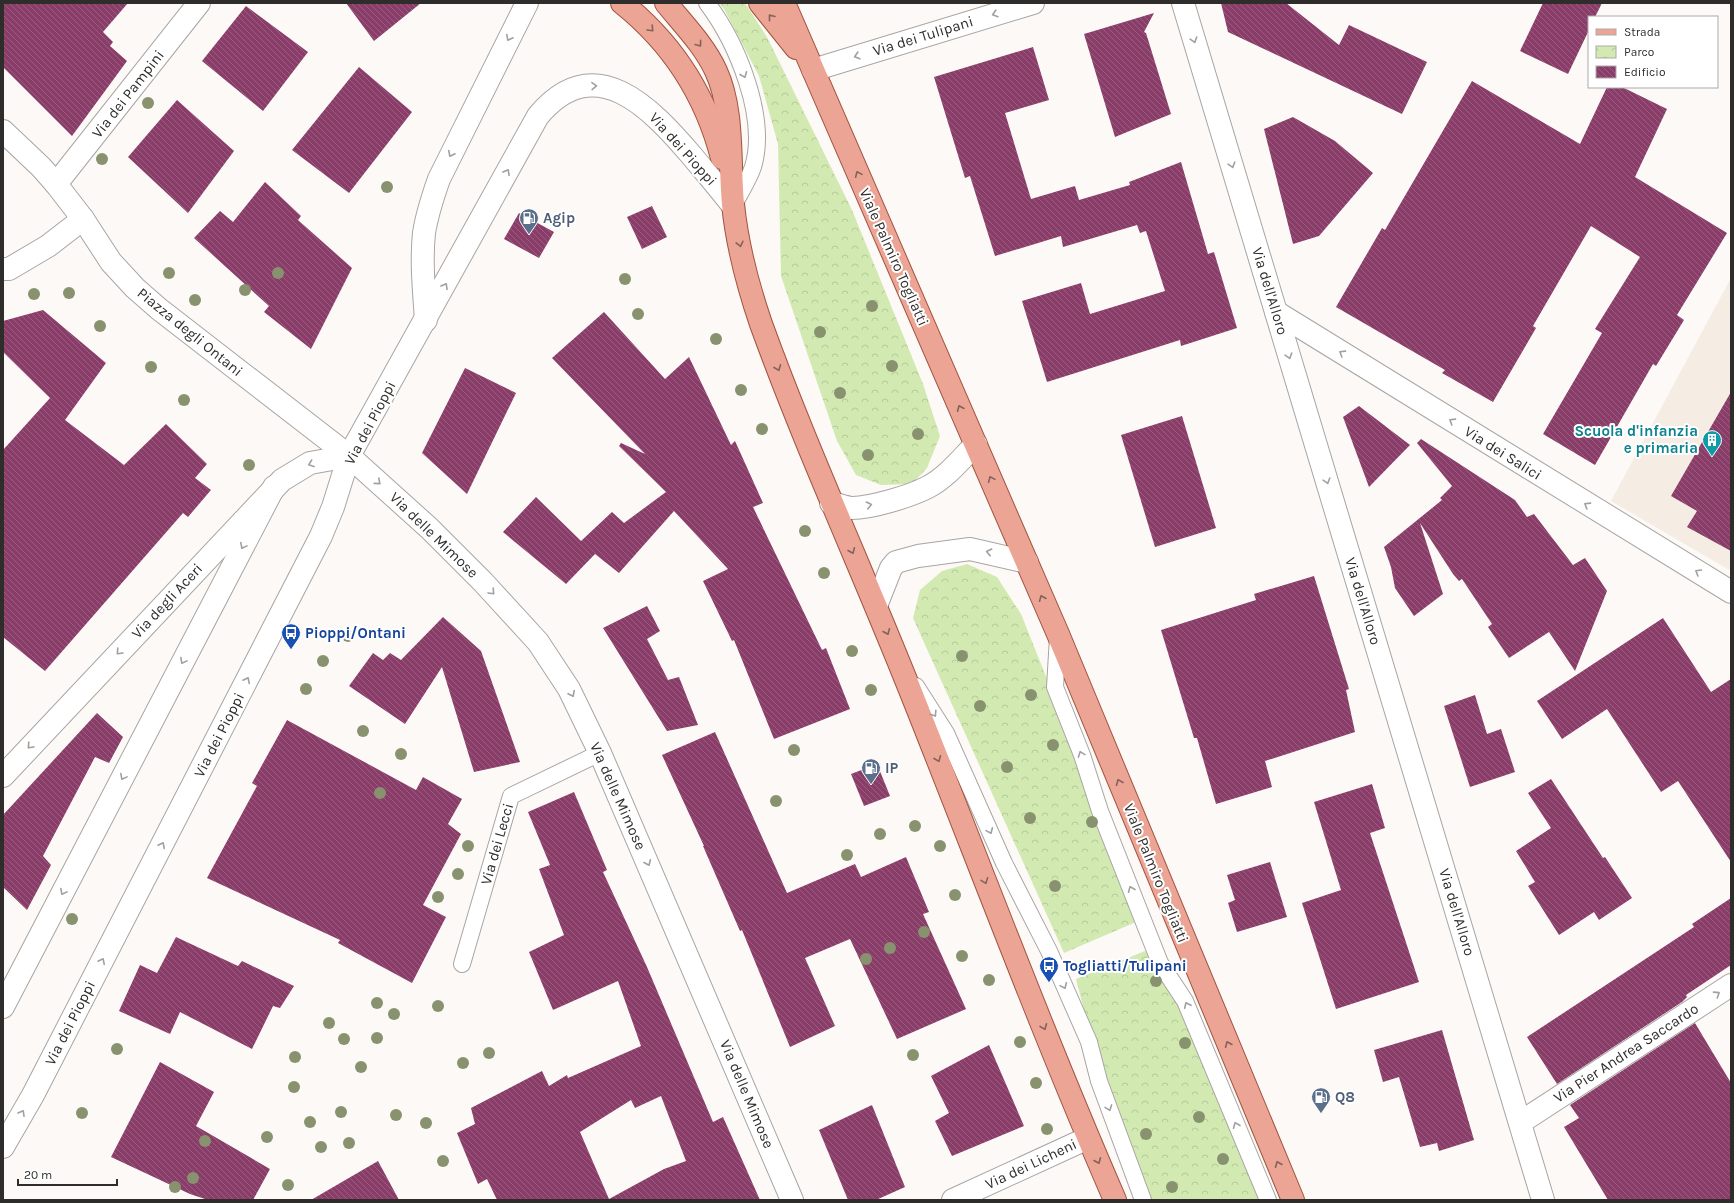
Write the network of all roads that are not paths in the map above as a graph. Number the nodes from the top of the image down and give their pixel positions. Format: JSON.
{"nodes":[{"id":1,"x":200,"y":3,"type":"edge"},
{"id":2,"x":527,"y":3,"type":"edge"},
{"id":3,"x":622,"y":3,"type":"edge"},
{"id":4,"x":666,"y":3,"type":"edge"},
{"id":5,"x":707,"y":3,"type":"edge"},
{"id":6,"x":760,"y":3,"type":"edge"},
{"id":7,"x":784,"y":3,"type":"edge"},
{"id":8,"x":1033,"y":3,"type":"edge"},
{"id":9,"x":1183,"y":3,"type":"edge"},
{"id":10,"x":813,"y":70,"type":"junction"},
{"id":11,"x":3,"y":131,"type":"edge"},
{"id":12,"x":56,"y":184,"type":"junction"},
{"id":13,"x":734,"y":206,"type":"junction"},
{"id":14,"x":83,"y":219,"type":"junction"},
{"id":15,"x":3,"y":269,"type":"edge"},
{"id":16,"x":1276,"y":312,"type":"junction"},
{"id":17,"x":426,"y":320,"type":"junction"},
{"id":18,"x":976,"y":444,"type":"junction"},
{"id":19,"x":349,"y":456,"type":"junction"},
{"id":20,"x":274,"y":487,"type":"junction"},
{"id":21,"x":831,"y":503,"type":"junction"},
{"id":22,"x":1027,"y":562,"type":"junction"},
{"id":23,"x":1731,"y":592,"type":"edge"},
{"id":24,"x":876,"y":606,"type":"junction"},
{"id":25,"x":1058,"y":634,"type":"junction"},
{"id":26,"x":897,"y":658,"type":"junction"},
{"id":27,"x":600,"y":753,"type":"junction"},
{"id":28,"x":3,"y":776,"type":"edge"},
{"id":29,"x":462,"y":964,"type":"dead end"},
{"id":30,"x":1731,"y":985,"type":"edge"},
{"id":31,"x":3,"y":1007,"type":"edge"},
{"id":32,"x":1521,"y":1122,"type":"junction"},
{"id":33,"x":1088,"y":1138,"type":"junction"},
{"id":34,"x":3,"y":1147,"type":"edge"},
{"id":35,"x":792,"y":1200,"type":"edge"},
{"id":36,"x":953,"y":1200,"type":"edge"},
{"id":37,"x":1115,"y":1200,"type":"edge"},
{"id":38,"x":1143,"y":1200,"type":"edge"},
{"id":39,"x":1268,"y":1200,"type":"edge"},
{"id":40,"x":1293,"y":1200,"type":"edge"},
{"id":41,"x":1543,"y":1200,"type":"edge"}],
"edges":[{"from":1,"to":12,"type":"street","name":"Via dei Pampini"},
{"from":2,"to":17,"type":"street","one_way":true},
{"from":3,"to":13,"type":"main road","one_way":true},
{"from":4,"to":13,"type":"main road","one_way":true},
{"from":5,"to":13,"type":"lane","one_way":true},
{"from":10,"to":6,"type":"main road","name":"Viale Palmiro Togliatti","one_way":true},
{"from":7,"to":10,"type":"main road","name":"Viale Palmiro Togliatti"},
{"from":8,"to":10,"type":"street","name":"Via dei Tulipani","one_way":true},
{"from":9,"to":16,"type":"street","name":"Via dell'Alloro","one_way":true},
{"from":18,"to":10,"type":"main road","name":"Viale Palmiro Togliatti","one_way":true},
{"from":11,"to":12,"type":"street","name":"Piazza degli Ontani"},
{"from":12,"to":14,"type":"street","name":"Piazza degli Ontani"},
{"from":17,"to":13,"type":"street","name":"Via dei Pioppi","one_way":true},
{"from":13,"to":21,"type":"main road","one_way":true},
{"from":14,"to":15,"type":"street"},
{"from":14,"to":19,"type":"street","name":"Piazza degli Ontani"},
{"from":23,"to":16,"type":"street","name":"Via dei Salici","one_way":true},
{"from":16,"to":32,"type":"street","name":"Via dell'Alloro","one_way":true},
{"from":17,"to":19,"type":"street","name":"Via dei Pioppi"},
{"from":21,"to":18,"type":"street","one_way":true},
{"from":22,"to":18,"type":"main road","name":"Viale Palmiro Togliatti","one_way":true},
{"from":19,"to":20,"type":"street","name":"Via degli Aceri","one_way":true},
{"from":19,"to":27,"type":"street","name":"Via delle Mimose","one_way":true},
{"from":34,"to":19,"type":"street","name":"Via dei Pioppi","one_way":true},
{"from":20,"to":28,"type":"street","name":"Via degli Aceri","one_way":true},
{"from":20,"to":31,"type":"street","one_way":true},
{"from":21,"to":24,"type":"main road","one_way":true},
{"from":22,"to":24,"type":"street","one_way":true},
{"from":25,"to":22,"type":"main road","name":"Viale Palmiro Togliatti","one_way":true},
{"from":24,"to":26,"type":"main road","one_way":true},
{"from":39,"to":25,"type":"lane","name":"Viale Palmiro Togliatti","one_way":true},
{"from":40,"to":25,"type":"main road","name":"Viale Palmiro Togliatti","one_way":true},
{"from":26,"to":33,"type":"main road","one_way":true},
{"from":26,"to":38,"type":"lane","one_way":true},
{"from":27,"to":29,"type":"lane","name":"Via dei Lecci"},
{"from":27,"to":35,"type":"street","name":"Via delle Mimose","one_way":true},
{"from":32,"to":30,"type":"street","name":"Via Pier Andrea Saccardo","one_way":true},
{"from":32,"to":41,"type":"street","name":"Via dell'Alloro"},
{"from":33,"to":36,"type":"street","name":"Via dei Licheni"},
{"from":33,"to":37,"type":"main road","one_way":true}]}
